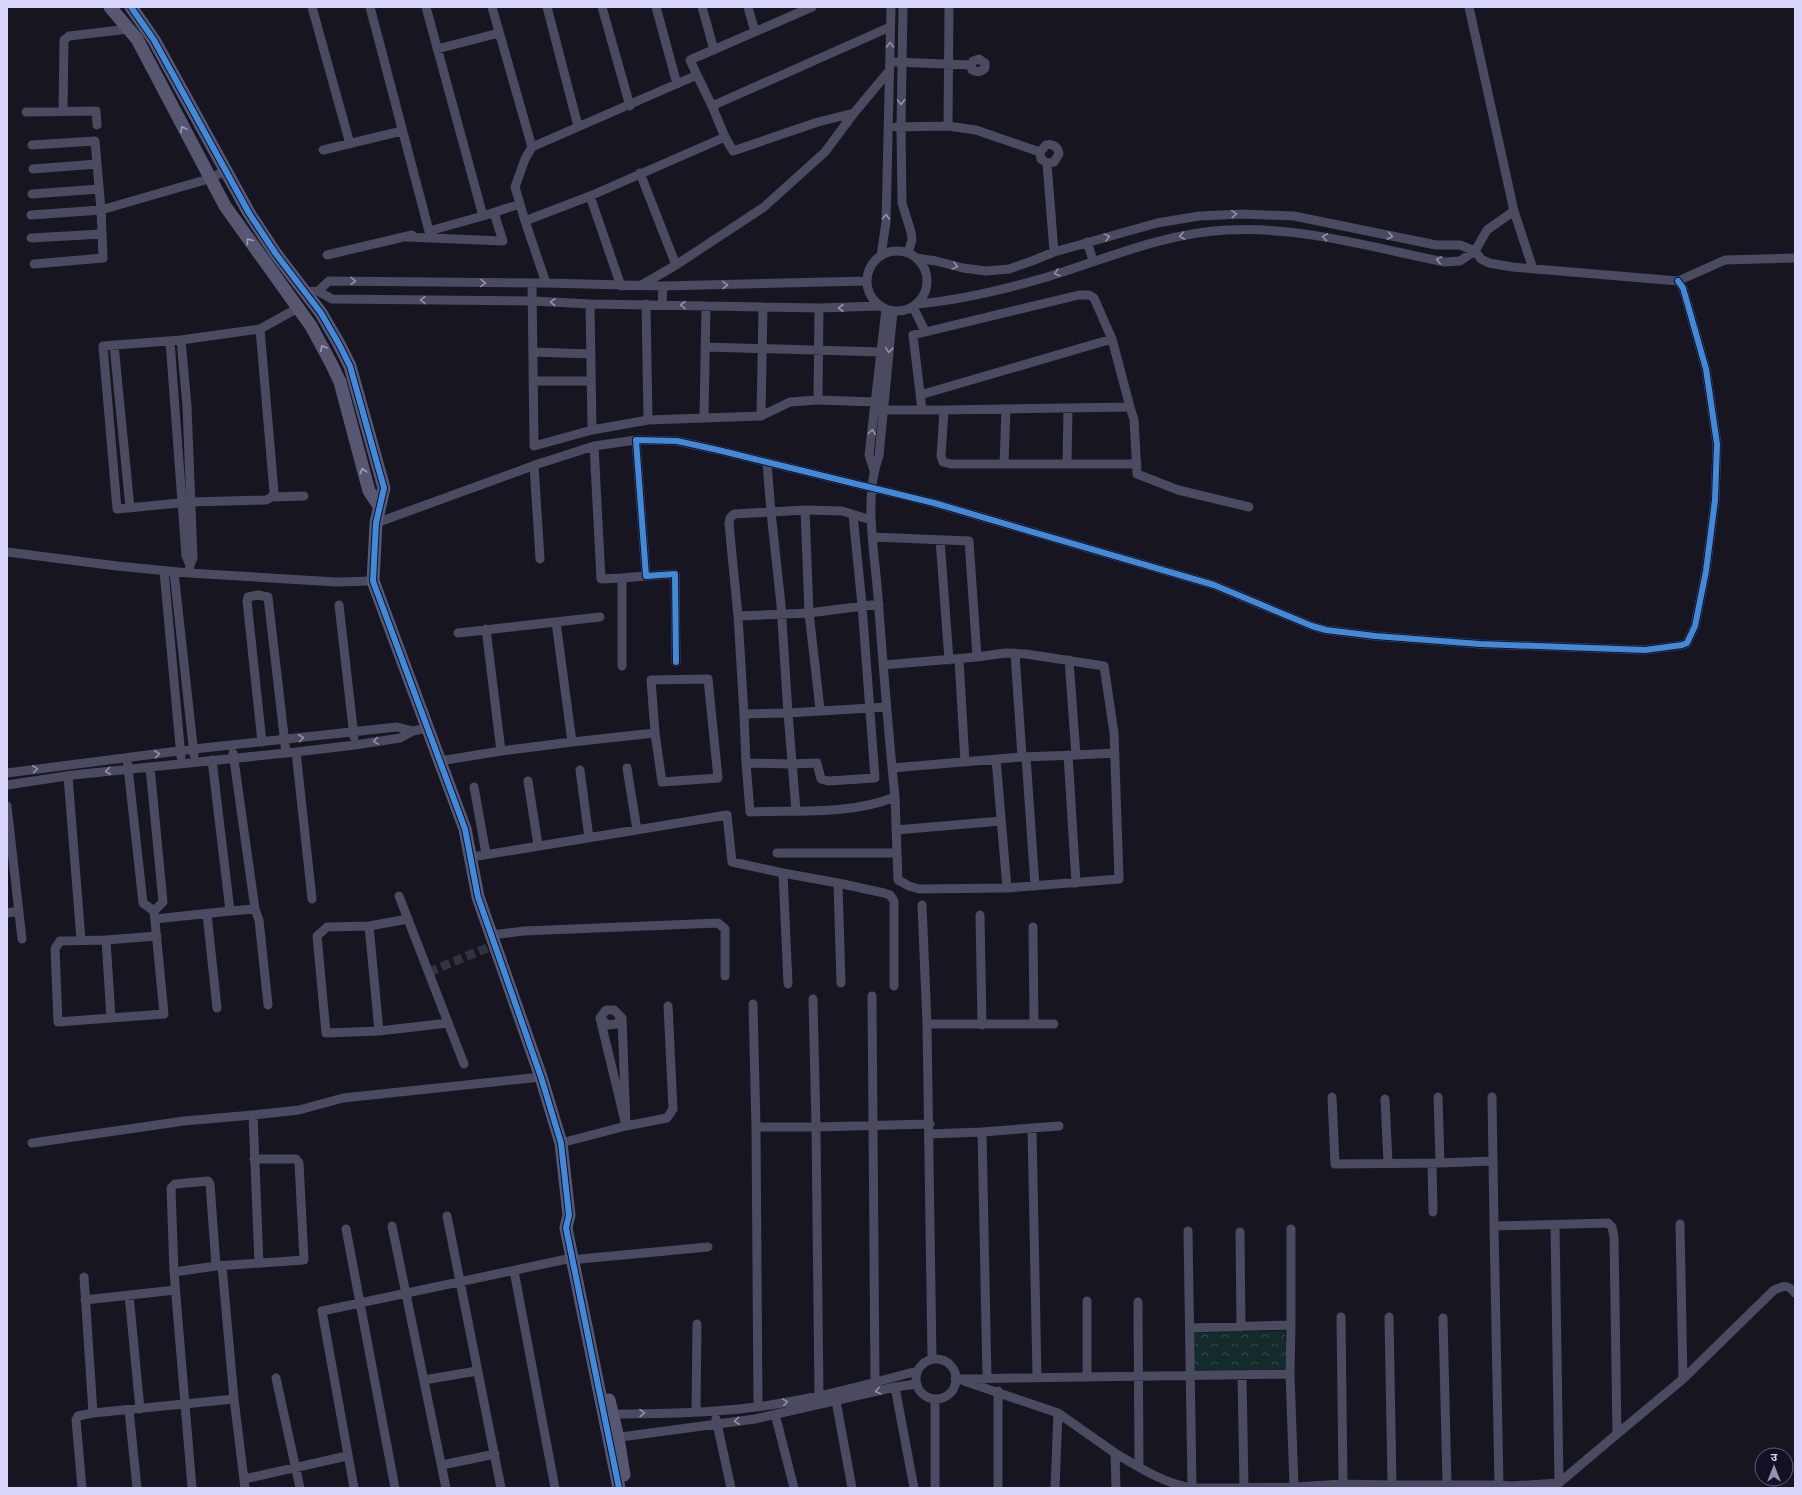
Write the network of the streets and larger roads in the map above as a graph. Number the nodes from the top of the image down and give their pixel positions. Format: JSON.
{"nodes":[{"id":1,"x":110,"y":7,"type":"edge"},
{"id":2,"x":131,"y":7,"type":"edge"},
{"id":3,"x":312,"y":7,"type":"edge"},
{"id":4,"x":370,"y":7,"type":"edge"},
{"id":5,"x":492,"y":7,"type":"edge"},
{"id":6,"x":548,"y":7,"type":"edge"},
{"id":7,"x":602,"y":7,"type":"edge"},
{"id":8,"x":656,"y":7,"type":"edge"},
{"id":9,"x":702,"y":7,"type":"edge"},
{"id":10,"x":748,"y":7,"type":"edge"},
{"id":11,"x":812,"y":7,"type":"edge"},
{"id":12,"x":891,"y":7,"type":"edge"},
{"id":13,"x":903,"y":7,"type":"edge"},
{"id":14,"x":949,"y":7,"type":"edge"},
{"id":15,"x":1469,"y":7,"type":"edge"},
{"id":16,"x":429,"y":8,"type":"edge"},
{"id":17,"x":890,"y":28,"type":"junction"},
{"id":18,"x":129,"y":29,"type":"junction"},
{"id":19,"x":499,"y":32,"type":"junction"},
{"id":20,"x":755,"y":32,"type":"junction"},
{"id":21,"x":437,"y":49,"type":"junction"},
{"id":22,"x":714,"y":50,"type":"junction"},
{"id":23,"x":901,"y":63,"type":"junction"},
{"id":24,"x":949,"y":65,"type":"junction"},
{"id":25,"x":971,"y":65,"type":"dead end"},
{"id":26,"x":890,"y":66,"type":"junction"},
{"id":27,"x":697,"y":75,"type":"junction"},
{"id":28,"x":677,"y":84,"type":"junction"},
{"id":29,"x":630,"y":106,"type":"junction"},
{"id":30,"x":712,"y":106,"type":"junction"},
{"id":31,"x":63,"y":111,"type":"junction"},
{"id":32,"x":26,"y":112,"type":"dead end"},
{"id":33,"x":854,"y":113,"type":"junction"},
{"id":34,"x":96,"y":125,"type":"dead end"},
{"id":35,"x":578,"y":126,"type":"junction"},
{"id":36,"x":901,"y":126,"type":"junction"},
{"id":37,"x":948,"y":126,"type":"junction"},
{"id":38,"x":888,"y":127,"type":"junction"},
{"id":39,"x":402,"y":131,"type":"junction"},
{"id":40,"x":725,"y":137,"type":"junction"},
{"id":41,"x":350,"y":144,"type":"junction"},
{"id":42,"x":32,"y":145,"type":"dead end"},
{"id":43,"x":532,"y":147,"type":"junction"},
{"id":44,"x":323,"y":150,"type":"dead end"},
{"id":45,"x":1040,"y":152,"type":"junction"},
{"id":46,"x":1047,"y":163,"type":"junction"},
{"id":47,"x":96,"y":164,"type":"junction"},
{"id":48,"x":33,"y":169,"type":"dead end"},
{"id":49,"x":226,"y":171,"type":"junction"},
{"id":50,"x":640,"y":174,"type":"junction"},
{"id":51,"x":210,"y":178,"type":"junction"},
{"id":52,"x":99,"y":188,"type":"junction"},
{"id":53,"x":32,"y":194,"type":"dead end"},
{"id":54,"x":590,"y":196,"type":"junction"},
{"id":55,"x":520,"y":204,"type":"junction"},
{"id":56,"x":101,"y":210,"type":"junction"},
{"id":57,"x":1514,"y":211,"type":"junction"},
{"id":58,"x":494,"y":212,"type":"junction"},
{"id":59,"x":31,"y":215,"type":"dead end"},
{"id":60,"x":483,"y":216,"type":"junction"},
{"id":61,"x":525,"y":221,"type":"junction"},
{"id":62,"x":1322,"y":222,"type":"junction"},
{"id":63,"x":1348,"y":228,"type":"junction"},
{"id":64,"x":428,"y":231,"type":"junction"},
{"id":65,"x":1369,"y":232,"type":"junction"},
{"id":66,"x":102,"y":234,"type":"junction"},
{"id":67,"x":1304,"y":235,"type":"junction"},
{"id":68,"x":406,"y":237,"type":"junction"},
{"id":69,"x":31,"y":238,"type":"dead end"},
{"id":70,"x":1346,"y":240,"type":"junction"},
{"id":71,"x":1087,"y":242,"type":"junction"},
{"id":72,"x":1390,"y":251,"type":"junction"},
{"id":73,"x":1475,"y":251,"type":"junction"},
{"id":74,"x":1054,"y":252,"type":"junction"},
{"id":75,"x":327,"y":255,"type":"dead end"},
{"id":76,"x":881,"y":256,"type":"junction"},
{"id":77,"x":912,"y":256,"type":"junction"},
{"id":78,"x":1795,"y":258,"type":"edge"},
{"id":79,"x":1093,"y":260,"type":"junction"},
{"id":80,"x":34,"y":264,"type":"dead end"},
{"id":81,"x":676,"y":265,"type":"junction"},
{"id":82,"x":1533,"y":269,"type":"junction"},
{"id":83,"x":867,"y":281,"type":"junction"},
{"id":84,"x":1678,"y":281,"type":"junction"},
{"id":85,"x":532,"y":283,"type":"junction"},
{"id":86,"x":546,"y":283,"type":"junction"},
{"id":87,"x":621,"y":286,"type":"junction"},
{"id":88,"x":640,"y":286,"type":"junction"},
{"id":89,"x":663,"y":286,"type":"junction"},
{"id":90,"x":318,"y":291,"type":"junction"},
{"id":91,"x":305,"y":292,"type":"junction"},
{"id":92,"x":533,"y":301,"type":"junction"},
{"id":93,"x":590,"y":304,"type":"junction"},
{"id":94,"x":646,"y":304,"type":"junction"},
{"id":95,"x":662,"y":305,"type":"junction"},
{"id":96,"x":915,"y":305,"type":"junction"},
{"id":97,"x":706,"y":306,"type":"junction"},
{"id":98,"x":763,"y":307,"type":"junction"},
{"id":99,"x":298,"y":308,"type":"junction"},
{"id":100,"x":819,"y":308,"type":"junction"},
{"id":101,"x":887,"y":309,"type":"junction"},
{"id":102,"x":260,"y":330,"type":"junction"},
{"id":103,"x":925,"y":331,"type":"junction"},
{"id":104,"x":1112,"y":339,"type":"junction"},
{"id":105,"x":181,"y":340,"type":"junction"},
{"id":106,"x":170,"y":341,"type":"junction"},
{"id":107,"x":705,"y":347,"type":"junction"},
{"id":108,"x":762,"y":348,"type":"junction"},
{"id":109,"x":819,"y":350,"type":"junction"},
{"id":110,"x":533,"y":352,"type":"junction"},
{"id":111,"x":881,"y":352,"type":"junction"},
{"id":112,"x":591,"y":354,"type":"junction"},
{"id":113,"x":534,"y":381,"type":"junction"},
{"id":114,"x":591,"y":381,"type":"junction"},
{"id":115,"x":920,"y":395,"type":"junction"},
{"id":116,"x":818,"y":400,"type":"junction"},
{"id":117,"x":877,"y":407,"type":"junction"},
{"id":118,"x":1130,"y":407,"type":"junction"},
{"id":119,"x":1068,"y":408,"type":"junction"},
{"id":120,"x":1006,"y":409,"type":"junction"},
{"id":121,"x":922,"y":410,"type":"junction"},
{"id":122,"x":944,"y":410,"type":"junction"},
{"id":123,"x":761,"y":416,"type":"junction"},
{"id":124,"x":704,"y":418,"type":"junction"},
{"id":125,"x":648,"y":420,"type":"junction"},
{"id":126,"x":592,"y":430,"type":"junction"},
{"id":127,"x":636,"y":440,"type":"junction"},
{"id":128,"x":594,"y":446,"type":"junction"},
{"id":129,"x":767,"y":463,"type":"junction"},
{"id":130,"x":1004,"y":464,"type":"junction"},
{"id":131,"x":1067,"y":464,"type":"junction"},
{"id":132,"x":1136,"y":464,"type":"junction"},
{"id":133,"x":534,"y":465,"type":"junction"},
{"id":134,"x":872,"y":487,"type":"junction"},
{"id":135,"x":304,"y":496,"type":"dead end"},
{"id":136,"x":272,"y":497,"type":"junction"},
{"id":137,"x":186,"y":503,"type":"junction"},
{"id":138,"x":379,"y":506,"type":"junction"},
{"id":139,"x":1249,"y":507,"type":"dead end"},
{"id":140,"x":805,"y":510,"type":"junction"},
{"id":141,"x":771,"y":512,"type":"junction"},
{"id":142,"x":853,"y":515,"type":"junction"},
{"id":143,"x":871,"y":520,"type":"junction"},
{"id":144,"x":376,"y":523,"type":"junction"},
{"id":145,"x":873,"y":537,"type":"junction"},
{"id":146,"x":940,"y":540,"type":"junction"},
{"id":147,"x":7,"y":552,"type":"edge"},
{"id":148,"x":540,"y":559,"type":"dead end"},
{"id":149,"x":190,"y":569,"type":"junction"},
{"id":150,"x":164,"y":571,"type":"junction"},
{"id":151,"x":174,"y":572,"type":"junction"},
{"id":152,"x":646,"y":576,"type":"junction"},
{"id":153,"x":622,"y":578,"type":"junction"},
{"id":154,"x":373,"y":581,"type":"junction"},
{"id":155,"x":879,"y":604,"type":"junction"},
{"id":156,"x":339,"y":605,"type":"dead end"},
{"id":157,"x":862,"y":605,"type":"junction"},
{"id":158,"x":809,"y":613,"type":"junction"},
{"id":159,"x":782,"y":614,"type":"junction"},
{"id":160,"x":600,"y":616,"type":"dead end"},
{"id":161,"x":738,"y":616,"type":"junction"},
{"id":162,"x":556,"y":622,"type":"junction"},
{"id":163,"x":486,"y":630,"type":"junction"},
{"id":164,"x":458,"y":633,"type":"dead end"},
{"id":165,"x":1015,"y":653,"type":"junction"},
{"id":166,"x":977,"y":657,"type":"junction"},
{"id":167,"x":959,"y":659,"type":"junction"},
{"id":168,"x":949,"y":660,"type":"junction"},
{"id":169,"x":1069,"y":660,"type":"junction"},
{"id":170,"x":676,"y":662,"type":"dead end"},
{"id":171,"x":883,"y":665,"type":"junction"},
{"id":172,"x":622,"y":666,"type":"dead end"},
{"id":173,"x":868,"y":706,"type":"junction"},
{"id":174,"x":886,"y":706,"type":"junction"},
{"id":175,"x":820,"y":710,"type":"junction"},
{"id":176,"x":788,"y":713,"type":"junction"},
{"id":177,"x":744,"y":714,"type":"junction"},
{"id":178,"x":428,"y":728,"type":"junction"},
{"id":179,"x":354,"y":731,"type":"junction"},
{"id":180,"x":413,"y":731,"type":"junction"},
{"id":181,"x":655,"y":734,"type":"junction"},
{"id":182,"x":285,"y":740,"type":"junction"},
{"id":183,"x":262,"y":742,"type":"junction"},
{"id":184,"x":572,"y":742,"type":"junction"},
{"id":185,"x":232,"y":745,"type":"junction"},
{"id":186,"x":355,"y":745,"type":"junction"},
{"id":187,"x":194,"y":749,"type":"junction"},
{"id":188,"x":180,"y":751,"type":"junction"},
{"id":189,"x":501,"y":751,"type":"junction"},
{"id":190,"x":296,"y":752,"type":"junction"},
{"id":191,"x":286,"y":753,"type":"junction"},
{"id":192,"x":1115,"y":753,"type":"junction"},
{"id":193,"x":1072,"y":755,"type":"junction"},
{"id":194,"x":1024,"y":757,"type":"junction"},
{"id":195,"x":126,"y":758,"type":"junction"},
{"id":196,"x":234,"y":758,"type":"junction"},
{"id":197,"x":996,"y":759,"type":"junction"},
{"id":198,"x":212,"y":760,"type":"junction"},
{"id":199,"x":440,"y":761,"type":"junction"},
{"id":200,"x":195,"y":762,"type":"junction"},
{"id":201,"x":965,"y":762,"type":"junction"},
{"id":202,"x":746,"y":763,"type":"junction"},
{"id":203,"x":181,"y":764,"type":"junction"},
{"id":204,"x":791,"y":764,"type":"junction"},
{"id":205,"x":150,"y":767,"type":"junction"},
{"id":206,"x":627,"y":768,"type":"dead end"},
{"id":207,"x":128,"y":769,"type":"junction"},
{"id":208,"x":580,"y":770,"type":"dead end"},
{"id":209,"x":892,"y":771,"type":"junction"},
{"id":210,"x":7,"y":773,"type":"edge"},
{"id":211,"x":68,"y":776,"type":"junction"},
{"id":212,"x":875,"y":778,"type":"junction"},
{"id":213,"x":528,"y":781,"type":"dead end"},
{"id":214,"x":7,"y":785,"type":"edge"},
{"id":215,"x":474,"y":786,"type":"dead end"},
{"id":216,"x":895,"y":797,"type":"junction"},
{"id":217,"x":7,"y":806,"type":"edge"},
{"id":218,"x":796,"y":810,"type":"junction"},
{"id":219,"x":1001,"y":821,"type":"junction"},
{"id":220,"x":637,"y":830,"type":"junction"},
{"id":221,"x":896,"y":830,"type":"junction"},
{"id":222,"x":589,"y":838,"type":"junction"},
{"id":223,"x":538,"y":845,"type":"junction"},
{"id":224,"x":897,"y":852,"type":"junction"},
{"id":225,"x":778,"y":853,"type":"dead end"},
{"id":226,"x":486,"y":854,"type":"junction"},
{"id":227,"x":472,"y":857,"type":"junction"},
{"id":228,"x":783,"y":873,"type":"junction"},
{"id":229,"x":838,"y":883,"type":"junction"},
{"id":230,"x":1076,"y":883,"type":"junction"},
{"id":231,"x":1036,"y":886,"type":"junction"},
{"id":232,"x":1007,"y":888,"type":"junction"},
{"id":233,"x":399,"y":896,"type":"dead end"},
{"id":234,"x":312,"y":899,"type":"dead end"},
{"id":235,"x":922,"y":905,"type":"dead end"},
{"id":236,"x":255,"y":909,"type":"junction"},
{"id":237,"x":19,"y":911,"type":"junction"},
{"id":238,"x":230,"y":911,"type":"junction"},
{"id":239,"x":7,"y":913,"type":"edge"},
{"id":240,"x":207,"y":914,"type":"junction"},
{"id":241,"x":154,"y":915,"type":"junction"},
{"id":242,"x":980,"y":915,"type":"dead end"},
{"id":243,"x":408,"y":919,"type":"junction"},
{"id":244,"x":369,"y":926,"type":"junction"},
{"id":245,"x":1033,"y":927,"type":"dead end"},
{"id":246,"x":491,"y":935,"type":"junction"},
{"id":247,"x":157,"y":936,"type":"junction"},
{"id":248,"x":22,"y":939,"type":"dead end"},
{"id":249,"x":81,"y":940,"type":"junction"},
{"id":250,"x":106,"y":940,"type":"junction"},
{"id":251,"x":725,"y":976,"type":"dead end"},
{"id":252,"x":788,"y":984,"type":"dead end"},
{"id":253,"x":841,"y":984,"type":"dead end"},
{"id":254,"x":894,"y":986,"type":"dead end"},
{"id":255,"x":872,"y":996,"type":"dead end"},
{"id":256,"x":813,"y":998,"type":"dead end"},
{"id":257,"x":753,"y":1004,"type":"dead end"},
{"id":258,"x":268,"y":1005,"type":"dead end"},
{"id":259,"x":668,"y":1006,"type":"dead end"},
{"id":260,"x":217,"y":1008,"type":"dead end"},
{"id":261,"x":111,"y":1018,"type":"junction"},
{"id":262,"x":448,"y":1023,"type":"junction"},
{"id":263,"x":1034,"y":1023,"type":"junction"},
{"id":264,"x":928,"y":1024,"type":"junction"},
{"id":265,"x":1054,"y":1024,"type":"dead end"},
{"id":266,"x":982,"y":1025,"type":"junction"},
{"id":267,"x":379,"y":1031,"type":"junction"},
{"id":268,"x":464,"y":1064,"type":"dead end"},
{"id":269,"x":541,"y":1077,"type":"junction"},
{"id":270,"x":1332,"y":1096,"type":"dead end"},
{"id":271,"x":1438,"y":1096,"type":"dead end"},
{"id":272,"x":1492,"y":1097,"type":"dead end"},
{"id":273,"x":1385,"y":1099,"type":"dead end"},
{"id":274,"x":253,"y":1115,"type":"junction"},
{"id":275,"x":930,"y":1124,"type":"junction"},
{"id":276,"x":626,"y":1126,"type":"junction"},
{"id":277,"x":873,"y":1126,"type":"junction"},
{"id":278,"x":1059,"y":1126,"type":"dead end"},
{"id":279,"x":756,"y":1127,"type":"junction"},
{"id":280,"x":816,"y":1127,"type":"junction"},
{"id":281,"x":1032,"y":1128,"type":"junction"},
{"id":282,"x":982,"y":1132,"type":"junction"},
{"id":283,"x":930,"y":1134,"type":"junction"},
{"id":284,"x":32,"y":1143,"type":"dead end"},
{"id":285,"x":561,"y":1143,"type":"junction"},
{"id":286,"x":254,"y":1159,"type":"junction"},
{"id":287,"x":1493,"y":1161,"type":"junction"},
{"id":288,"x":1388,"y":1163,"type":"junction"},
{"id":289,"x":1436,"y":1163,"type":"junction"},
{"id":290,"x":1433,"y":1212,"type":"dead end"},
{"id":291,"x":447,"y":1216,"type":"dead end"},
{"id":292,"x":1555,"y":1224,"type":"junction"},
{"id":293,"x":1680,"y":1224,"type":"dead end"},
{"id":294,"x":392,"y":1226,"type":"dead end"},
{"id":295,"x":1494,"y":1226,"type":"junction"},
{"id":296,"x":346,"y":1229,"type":"dead end"},
{"id":297,"x":1291,"y":1229,"type":"dead end"},
{"id":298,"x":1188,"y":1231,"type":"dead end"},
{"id":299,"x":1240,"y":1232,"type":"dead end"},
{"id":300,"x":708,"y":1247,"type":"dead end"},
{"id":301,"x":576,"y":1258,"type":"junction"},
{"id":302,"x":259,"y":1263,"type":"junction"},
{"id":303,"x":219,"y":1266,"type":"junction"},
{"id":304,"x":514,"y":1271,"type":"junction"},
{"id":305,"x":174,"y":1272,"type":"junction"},
{"id":306,"x":84,"y":1277,"type":"dead end"},
{"id":307,"x":460,"y":1281,"type":"junction"},
{"id":308,"x":175,"y":1290,"type":"junction"},
{"id":309,"x":407,"y":1293,"type":"junction"},
{"id":310,"x":1795,"y":1293,"type":"edge"},
{"id":311,"x":129,"y":1295,"type":"junction"},
{"id":312,"x":85,"y":1300,"type":"junction"},
{"id":313,"x":1087,"y":1301,"type":"dead end"},
{"id":314,"x":1138,"y":1302,"type":"dead end"},
{"id":315,"x":361,"y":1304,"type":"junction"},
{"id":316,"x":1341,"y":1317,"type":"dead end"},
{"id":317,"x":1389,"y":1317,"type":"dead end"},
{"id":318,"x":1443,"y":1318,"type":"dead end"},
{"id":319,"x":697,"y":1324,"type":"dead end"},
{"id":320,"x":1291,"y":1325,"type":"junction"},
{"id":321,"x":1190,"y":1328,"type":"junction"},
{"id":322,"x":1241,"y":1328,"type":"junction"},
{"id":323,"x":932,"y":1359,"type":"junction"},
{"id":324,"x":477,"y":1371,"type":"junction"},
{"id":325,"x":917,"y":1371,"type":"junction"},
{"id":326,"x":1242,"y":1374,"type":"junction"},
{"id":327,"x":1290,"y":1374,"type":"junction"},
{"id":328,"x":1191,"y":1375,"type":"junction"},
{"id":329,"x":1139,"y":1376,"type":"junction"},
{"id":330,"x":1037,"y":1377,"type":"junction"},
{"id":331,"x":1088,"y":1377,"type":"junction"},
{"id":332,"x":276,"y":1378,"type":"dead end"},
{"id":333,"x":987,"y":1378,"type":"junction"},
{"id":334,"x":955,"y":1379,"type":"junction"},
{"id":335,"x":424,"y":1380,"type":"junction"},
{"id":336,"x":1683,"y":1380,"type":"junction"},
{"id":337,"x":875,"y":1383,"type":"junction"},
{"id":338,"x":916,"y":1384,"type":"junction"},
{"id":339,"x":895,"y":1387,"type":"junction"},
{"id":340,"x":998,"y":1391,"type":"junction"},
{"id":341,"x":819,"y":1396,"type":"junction"},
{"id":342,"x":234,"y":1399,"type":"junction"},
{"id":343,"x":934,"y":1399,"type":"junction"},
{"id":344,"x":836,"y":1401,"type":"junction"},
{"id":345,"x":184,"y":1404,"type":"junction"},
{"id":346,"x":758,"y":1407,"type":"junction"},
{"id":347,"x":140,"y":1409,"type":"junction"},
{"id":348,"x":129,"y":1410,"type":"junction"},
{"id":349,"x":696,"y":1412,"type":"junction"},
{"id":350,"x":716,"y":1412,"type":"junction"},
{"id":351,"x":93,"y":1413,"type":"junction"},
{"id":352,"x":1058,"y":1413,"type":"junction"},
{"id":353,"x":608,"y":1414,"type":"junction"},
{"id":354,"x":775,"y":1414,"type":"junction"},
{"id":355,"x":717,"y":1424,"type":"junction"},
{"id":356,"x":1617,"y":1434,"type":"junction"},
{"id":357,"x":613,"y":1438,"type":"junction"},
{"id":358,"x":1115,"y":1453,"type":"junction"},
{"id":359,"x":495,"y":1454,"type":"junction"},
{"id":360,"x":347,"y":1456,"type":"junction"},
{"id":361,"x":442,"y":1465,"type":"junction"},
{"id":362,"x":1139,"y":1467,"type":"junction"},
{"id":363,"x":296,"y":1468,"type":"junction"},
{"id":364,"x":1559,"y":1483,"type":"junction"},
{"id":365,"x":244,"y":1484,"type":"edge"},
{"id":366,"x":1392,"y":1485,"type":"junction"},
{"id":367,"x":1447,"y":1485,"type":"junction"},
{"id":368,"x":1500,"y":1485,"type":"junction"},
{"id":369,"x":1343,"y":1486,"type":"edge"},
{"id":370,"x":1294,"y":1487,"type":"junction"},
{"id":371,"x":1511,"y":1487,"type":"edge"},
{"id":372,"x":82,"y":1488,"type":"edge"},
{"id":373,"x":137,"y":1488,"type":"edge"},
{"id":374,"x":192,"y":1488,"type":"edge"},
{"id":375,"x":300,"y":1488,"type":"edge"},
{"id":376,"x":354,"y":1488,"type":"edge"},
{"id":377,"x":395,"y":1488,"type":"edge"},
{"id":378,"x":446,"y":1488,"type":"edge"},
{"id":379,"x":500,"y":1488,"type":"edge"},
{"id":380,"x":555,"y":1488,"type":"edge"},
{"id":381,"x":619,"y":1488,"type":"edge"},
{"id":382,"x":626,"y":1488,"type":"edge"},
{"id":383,"x":731,"y":1488,"type":"edge"},
{"id":384,"x":794,"y":1488,"type":"edge"},
{"id":385,"x":852,"y":1488,"type":"edge"},
{"id":386,"x":914,"y":1488,"type":"edge"},
{"id":387,"x":934,"y":1488,"type":"edge"},
{"id":388,"x":998,"y":1488,"type":"edge"},
{"id":389,"x":1055,"y":1488,"type":"edge"},
{"id":390,"x":1116,"y":1488,"type":"edge"},
{"id":391,"x":1192,"y":1488,"type":"edge"},
{"id":392,"x":1244,"y":1488,"type":"edge"}],
"edges":[{"from":1,"to":18,"type":"street"},
{"from":2,"to":49,"type":"street"},
{"from":3,"to":41,"type":"street"},
{"from":4,"to":39,"type":"street"},
{"from":5,"to":19,"type":"street"},
{"from":6,"to":35,"type":"street"},
{"from":7,"to":29,"type":"street"},
{"from":8,"to":28,"type":"street"},
{"from":9,"to":22,"type":"street"},
{"from":10,"to":20,"type":"street"},
{"from":11,"to":20,"type":"street"},
{"from":12,"to":17,"type":"street"},
{"from":13,"to":23,"type":"street"},
{"from":14,"to":24,"type":"street"},
{"from":15,"to":57,"type":"street"},
{"from":16,"to":21,"type":"street"},
{"from":26,"to":17,"type":"street","one_way":true},
{"from":17,"to":30,"type":"street"},
{"from":18,"to":31,"type":"street"},
{"from":51,"to":18,"type":"street","one_way":true},
{"from":19,"to":21,"type":"street"},
{"from":19,"to":43,"type":"street"},
{"from":20,"to":22,"type":"street"},
{"from":21,"to":60,"type":"street"},
{"from":22,"to":27,"type":"street"},
{"from":23,"to":24,"type":"street"},
{"from":23,"to":26,"type":"street"},
{"from":23,"to":36,"type":"street","one_way":true},
{"from":24,"to":25,"type":"street"},
{"from":24,"to":37,"type":"street"},
{"from":26,"to":33,"type":"street"},
{"from":26,"to":38,"type":"street"},
{"from":27,"to":28,"type":"street"},
{"from":27,"to":30,"type":"street"},
{"from":28,"to":29,"type":"street"},
{"from":29,"to":35,"type":"street"},
{"from":30,"to":40,"type":"street"},
{"from":31,"to":32,"type":"street"},
{"from":31,"to":34,"type":"street"},
{"from":33,"to":40,"type":"street"},
{"from":33,"to":81,"type":"street"},
{"from":35,"to":43,"type":"street"},
{"from":36,"to":37,"type":"street"},
{"from":36,"to":38,"type":"street"},
{"from":36,"to":77,"type":"street"},
{"from":37,"to":45,"type":"street"},
{"from":76,"to":38,"type":"street","one_way":true},
{"from":39,"to":41,"type":"street"},
{"from":39,"to":64,"type":"street"},
{"from":40,"to":50,"type":"street"},
{"from":41,"to":44,"type":"street"},
{"from":42,"to":47,"type":"street"},
{"from":43,"to":55,"type":"street"},
{"from":45,"to":46,"type":"street"},
{"from":45,"to":46,"type":"street"},
{"from":46,"to":74,"type":"street"},
{"from":47,"to":48,"type":"street"},
{"from":47,"to":52,"type":"street"},
{"from":49,"to":51,"type":"street"},
{"from":49,"to":91,"type":"street"},
{"from":50,"to":54,"type":"street"},
{"from":50,"to":81,"type":"street"},
{"from":51,"to":56,"type":"street"},
{"from":99,"to":51,"type":"street","one_way":true},
{"from":52,"to":53,"type":"street"},
{"from":52,"to":56,"type":"street"},
{"from":54,"to":61,"type":"street"},
{"from":54,"to":87,"type":"street"},
{"from":55,"to":58,"type":"street"},
{"from":55,"to":61,"type":"street"},
{"from":56,"to":59,"type":"street"},
{"from":56,"to":66,"type":"street"},
{"from":57,"to":73,"type":"street"},
{"from":57,"to":82,"type":"street"},
{"from":58,"to":60,"type":"street"},
{"from":58,"to":68,"type":"street"},
{"from":60,"to":64,"type":"street"},
{"from":61,"to":86,"type":"street"},
{"from":62,"to":63,"type":"street"},
{"from":62,"to":67,"type":"street"},
{"from":71,"to":62,"type":"street","one_way":true},
{"from":63,"to":65,"type":"street"},
{"from":63,"to":70,"type":"street"},
{"from":64,"to":68,"type":"street"},
{"from":65,"to":72,"type":"street"},
{"from":65,"to":73,"type":"street","one_way":true},
{"from":66,"to":69,"type":"street"},
{"from":66,"to":80,"type":"street"},
{"from":70,"to":67,"type":"street","one_way":true},
{"from":67,"to":79,"type":"street","one_way":true},
{"from":68,"to":75,"type":"street"},
{"from":70,"to":72,"type":"street"},
{"from":71,"to":74,"type":"street"},
{"from":71,"to":79,"type":"street"},
{"from":73,"to":72,"type":"street","one_way":true},
{"from":73,"to":82,"type":"street"},
{"from":77,"to":74,"type":"street","one_way":true},
{"from":76,"to":77,"type":"street"},
{"from":76,"to":83,"type":"street"},
{"from":77,"to":96,"type":"street"},
{"from":78,"to":84,"type":"street"},
{"from":79,"to":96,"type":"street","one_way":true},
{"from":81,"to":88,"type":"street"},
{"from":82,"to":84,"type":"street"},
{"from":89,"to":83,"type":"street","one_way":true},
{"from":83,"to":101,"type":"street"},
{"from":84,"to":134,"type":"street"},
{"from":85,"to":86,"type":"street"},
{"from":90,"to":85,"type":"street","one_way":true},
{"from":85,"to":92,"type":"street"},
{"from":86,"to":87,"type":"street"},
{"from":87,"to":88,"type":"street"},
{"from":88,"to":89,"type":"street"},
{"from":89,"to":95,"type":"street"},
{"from":90,"to":91,"type":"street"},
{"from":92,"to":90,"type":"street","one_way":true},
{"from":91,"to":138,"type":"street"},
{"from":93,"to":92,"type":"street","one_way":true},
{"from":92,"to":110,"type":"street"},
{"from":93,"to":94,"type":"street"},
{"from":93,"to":112,"type":"street"},
{"from":94,"to":95,"type":"street"},
{"from":94,"to":125,"type":"street"},
{"from":97,"to":95,"type":"street","one_way":true},
{"from":96,"to":101,"type":"street"},
{"from":96,"to":103,"type":"street"},
{"from":97,"to":98,"type":"street"},
{"from":97,"to":107,"type":"street"},
{"from":98,"to":100,"type":"street"},
{"from":98,"to":108,"type":"street"},
{"from":99,"to":102,"type":"street"},
{"from":138,"to":99,"type":"street","one_way":true},
{"from":101,"to":100,"type":"street","one_way":true},
{"from":100,"to":109,"type":"street"},
{"from":101,"to":111,"type":"street"},
{"from":101,"to":117,"type":"street","one_way":true},
{"from":102,"to":105,"type":"street"},
{"from":102,"to":136,"type":"street"},
{"from":103,"to":104,"type":"street"},
{"from":103,"to":115,"type":"street"},
{"from":104,"to":115,"type":"street"},
{"from":104,"to":118,"type":"street"},
{"from":105,"to":106,"type":"street"},
{"from":105,"to":137,"type":"street"},
{"from":106,"to":137,"type":"street"},
{"from":106,"to":137,"type":"street"},
{"from":107,"to":108,"type":"street"},
{"from":107,"to":124,"type":"street"},
{"from":108,"to":109,"type":"street"},
{"from":108,"to":123,"type":"street"},
{"from":109,"to":111,"type":"street"},
{"from":109,"to":116,"type":"street"},
{"from":110,"to":112,"type":"street"},
{"from":110,"to":113,"type":"street"},
{"from":111,"to":117,"type":"street"},
{"from":112,"to":114,"type":"street"},
{"from":113,"to":114,"type":"street"},
{"from":113,"to":126,"type":"street"},
{"from":114,"to":126,"type":"street"},
{"from":115,"to":121,"type":"street"},
{"from":116,"to":117,"type":"street"},
{"from":116,"to":123,"type":"street"},
{"from":117,"to":121,"type":"street"},
{"from":117,"to":134,"type":"street"},
{"from":118,"to":119,"type":"street"},
{"from":118,"to":132,"type":"street"},
{"from":119,"to":120,"type":"street"},
{"from":119,"to":131,"type":"street"},
{"from":120,"to":122,"type":"street"},
{"from":120,"to":130,"type":"street"},
{"from":121,"to":122,"type":"street"},
{"from":122,"to":130,"type":"street"},
{"from":123,"to":124,"type":"street"},
{"from":124,"to":125,"type":"street"},
{"from":125,"to":126,"type":"street"},
{"from":127,"to":128,"type":"street"},
{"from":127,"to":129,"type":"street"},
{"from":127,"to":152,"type":"street"},
{"from":128,"to":133,"type":"street"},
{"from":128,"to":153,"type":"street"},
{"from":129,"to":134,"type":"street"},
{"from":129,"to":141,"type":"street"},
{"from":130,"to":131,"type":"street"},
{"from":131,"to":132,"type":"street"},
{"from":132,"to":139,"type":"street"},
{"from":133,"to":144,"type":"street"},
{"from":133,"to":148,"type":"street"},
{"from":134,"to":143,"type":"street"},
{"from":135,"to":136,"type":"street"},
{"from":136,"to":137,"type":"street"},
{"from":137,"to":149,"type":"street"},
{"from":138,"to":144,"type":"street"},
{"from":140,"to":141,"type":"street"},
{"from":140,"to":142,"type":"street"},
{"from":140,"to":158,"type":"street"},
{"from":141,"to":159,"type":"street"},
{"from":141,"to":161,"type":"street"},
{"from":142,"to":143,"type":"street"},
{"from":142,"to":157,"type":"street"},
{"from":143,"to":145,"type":"street"},
{"from":144,"to":154,"type":"street"},
{"from":145,"to":146,"type":"street"},
{"from":145,"to":155,"type":"street"},
{"from":146,"to":166,"type":"street"},
{"from":146,"to":168,"type":"street"},
{"from":147,"to":150,"type":"street"},
{"from":149,"to":151,"type":"street"},
{"from":149,"to":154,"type":"street"},
{"from":150,"to":151,"type":"street"},
{"from":150,"to":188,"type":"street"},
{"from":151,"to":187,"type":"street"},
{"from":152,"to":153,"type":"street"},
{"from":152,"to":170,"type":"street"},
{"from":153,"to":172,"type":"street"},
{"from":154,"to":178,"type":"street"},
{"from":155,"to":157,"type":"street"},
{"from":155,"to":171,"type":"street"},
{"from":156,"to":179,"type":"street"},
{"from":157,"to":158,"type":"street"},
{"from":157,"to":173,"type":"street"},
{"from":158,"to":159,"type":"street"},
{"from":158,"to":175,"type":"street"},
{"from":159,"to":161,"type":"street"},
{"from":159,"to":176,"type":"street"},
{"from":160,"to":162,"type":"street"},
{"from":161,"to":177,"type":"street"},
{"from":162,"to":163,"type":"street"},
{"from":162,"to":184,"type":"street"},
{"from":163,"to":164,"type":"street"},
{"from":163,"to":189,"type":"street"},
{"from":165,"to":166,"type":"street"},
{"from":165,"to":169,"type":"street"},
{"from":165,"to":194,"type":"street"},
{"from":166,"to":167,"type":"street"},
{"from":167,"to":168,"type":"street"},
{"from":167,"to":201,"type":"street"},
{"from":168,"to":171,"type":"street"},
{"from":169,"to":192,"type":"street"},
{"from":169,"to":193,"type":"street"},
{"from":171,"to":174,"type":"street"},
{"from":173,"to":174,"type":"street"},
{"from":173,"to":175,"type":"street"},
{"from":173,"to":212,"type":"street"},
{"from":174,"to":209,"type":"street"},
{"from":175,"to":176,"type":"street"},
{"from":176,"to":177,"type":"street"},
{"from":176,"to":204,"type":"street"},
{"from":177,"to":202,"type":"street"},
{"from":178,"to":180,"type":"street"},
{"from":178,"to":199,"type":"street"},
{"from":179,"to":180,"type":"street"},
{"from":182,"to":179,"type":"street","one_way":true},
{"from":179,"to":186,"type":"street"},
{"from":180,"to":186,"type":"street","one_way":true},
{"from":181,"to":181,"type":"street"},
{"from":181,"to":184,"type":"street"},
{"from":182,"to":183,"type":"street"},
{"from":182,"to":183,"type":"street"},
{"from":182,"to":191,"type":"street"},
{"from":183,"to":185,"type":"street"},
{"from":184,"to":189,"type":"street"},
{"from":185,"to":187,"type":"street"},
{"from":185,"to":196,"type":"street"},
{"from":186,"to":190,"type":"street"},
{"from":187,"to":188,"type":"street"},
{"from":187,"to":200,"type":"street"},
{"from":195,"to":188,"type":"street","one_way":true},
{"from":188,"to":203,"type":"street"},
{"from":189,"to":199,"type":"street"},
{"from":190,"to":191,"type":"street"},
{"from":190,"to":234,"type":"street"},
{"from":191,"to":196,"type":"street"},
{"from":192,"to":193,"type":"street"},
{"from":192,"to":230,"type":"street"},
{"from":193,"to":194,"type":"street"},
{"from":193,"to":230,"type":"street"},
{"from":194,"to":197,"type":"street"},
{"from":194,"to":231,"type":"street"},
{"from":195,"to":207,"type":"street"},
{"from":210,"to":195,"type":"street","one_way":true},
{"from":196,"to":198,"type":"street"},
{"from":196,"to":236,"type":"street"},
{"from":197,"to":201,"type":"street"},
{"from":197,"to":219,"type":"street"},
{"from":198,"to":200,"type":"street"},
{"from":198,"to":238,"type":"street"},
{"from":199,"to":227,"type":"street"},
{"from":200,"to":203,"type":"street"},
{"from":201,"to":209,"type":"street"},
{"from":202,"to":204,"type":"street"},
{"from":202,"to":218,"type":"street"},
{"from":203,"to":205,"type":"street"},
{"from":204,"to":212,"type":"street"},
{"from":204,"to":218,"type":"street"},
{"from":205,"to":207,"type":"street"},
{"from":205,"to":241,"type":"street"},
{"from":206,"to":220,"type":"street"},
{"from":207,"to":211,"type":"street","one_way":true},
{"from":207,"to":241,"type":"street"},
{"from":208,"to":222,"type":"street"},
{"from":209,"to":212,"type":"street"},
{"from":209,"to":216,"type":"street"},
{"from":211,"to":214,"type":"street"},
{"from":211,"to":249,"type":"street"},
{"from":213,"to":223,"type":"street"},
{"from":215,"to":226,"type":"street"},
{"from":216,"to":218,"type":"street"},
{"from":216,"to":221,"type":"street"},
{"from":217,"to":237,"type":"street"},
{"from":219,"to":221,"type":"street"},
{"from":219,"to":232,"type":"street"},
{"from":220,"to":222,"type":"street"},
{"from":220,"to":228,"type":"street"},
{"from":221,"to":224,"type":"street"},
{"from":222,"to":223,"type":"street"},
{"from":223,"to":226,"type":"street"},
{"from":224,"to":225,"type":"street"},
{"from":224,"to":232,"type":"street"},
{"from":226,"to":227,"type":"street"},
{"from":227,"to":246,"type":"street"},
{"from":228,"to":229,"type":"street"},
{"from":228,"to":252,"type":"street"},
{"from":229,"to":253,"type":"street"},
{"from":229,"to":254,"type":"street"},
{"from":230,"to":231,"type":"street"},
{"from":231,"to":232,"type":"street"},
{"from":233,"to":243,"type":"street"},
{"from":235,"to":264,"type":"street"},
{"from":236,"to":238,"type":"street"},
{"from":236,"to":258,"type":"street"},
{"from":237,"to":239,"type":"street"},
{"from":237,"to":248,"type":"street"},
{"from":238,"to":240,"type":"street"},
{"from":240,"to":241,"type":"street"},
{"from":240,"to":260,"type":"street"},
{"from":241,"to":247,"type":"street"},
{"from":242,"to":266,"type":"street"},
{"from":243,"to":244,"type":"street"},
{"from":243,"to":262,"type":"street"},
{"from":244,"to":267,"type":"street"},
{"from":244,"to":267,"type":"street"},
{"from":245,"to":263,"type":"street"},
{"from":246,"to":251,"type":"street"},
{"from":246,"to":269,"type":"street"},
{"from":247,"to":250,"type":"street"},
{"from":247,"to":261,"type":"street"},
{"from":249,"to":250,"type":"street"},
{"from":249,"to":261,"type":"street"},
{"from":250,"to":261,"type":"street"},
{"from":255,"to":277,"type":"street"},
{"from":256,"to":280,"type":"street"},
{"from":257,"to":279,"type":"street"},
{"from":259,"to":276,"type":"street"},
{"from":262,"to":267,"type":"street"},
{"from":262,"to":268,"type":"street"},
{"from":263,"to":265,"type":"street"},
{"from":263,"to":266,"type":"street"},
{"from":264,"to":266,"type":"street"},
{"from":264,"to":275,"type":"street"},
{"from":269,"to":274,"type":"street"},
{"from":269,"to":285,"type":"street"},
{"from":270,"to":288,"type":"street"},
{"from":271,"to":289,"type":"street"},
{"from":272,"to":287,"type":"street"},
{"from":273,"to":288,"type":"street"},
{"from":274,"to":284,"type":"street"},
{"from":274,"to":286,"type":"street"},
{"from":275,"to":277,"type":"street"},
{"from":275,"to":283,"type":"street"},
{"from":276,"to":276,"type":"street"},
{"from":276,"to":285,"type":"street"},
{"from":277,"to":280,"type":"street"},
{"from":277,"to":337,"type":"street"},
{"from":278,"to":281,"type":"street"},
{"from":279,"to":280,"type":"street"},
{"from":279,"to":346,"type":"street"},
{"from":280,"to":341,"type":"street"},
{"from":281,"to":282,"type":"street"},
{"from":281,"to":330,"type":"street"},
{"from":282,"to":283,"type":"street"},
{"from":282,"to":333,"type":"street"},
{"from":283,"to":323,"type":"street"},
{"from":285,"to":301,"type":"street"},
{"from":286,"to":302,"type":"street"},
{"from":286,"to":302,"type":"street"},
{"from":287,"to":289,"type":"street"},
{"from":287,"to":295,"type":"street"},
{"from":288,"to":289,"type":"street"},
{"from":289,"to":290,"type":"street"},
{"from":291,"to":307,"type":"street"},
{"from":292,"to":295,"type":"street"},
{"from":292,"to":356,"type":"street"},
{"from":292,"to":364,"type":"street"},
{"from":293,"to":336,"type":"street"},
{"from":294,"to":309,"type":"street"},
{"from":295,"to":368,"type":"street"},
{"from":296,"to":315,"type":"street"},
{"from":297,"to":320,"type":"street"},
{"from":298,"to":321,"type":"street"},
{"from":299,"to":322,"type":"street"},
{"from":300,"to":301,"type":"street"},
{"from":301,"to":304,"type":"street"},
{"from":301,"to":353,"type":"street"},
{"from":302,"to":303,"type":"street"},
{"from":303,"to":305,"type":"street"},
{"from":303,"to":305,"type":"street"},
{"from":303,"to":342,"type":"street"},
{"from":304,"to":307,"type":"street"},
{"from":304,"to":380,"type":"street"},
{"from":305,"to":308,"type":"street"},
{"from":306,"to":312,"type":"street"},
{"from":307,"to":309,"type":"street"},
{"from":307,"to":324,"type":"street"},
{"from":308,"to":311,"type":"street"},
{"from":308,"to":345,"type":"street"},
{"from":309,"to":315,"type":"street"},
{"from":309,"to":335,"type":"street"},
{"from":310,"to":336,"type":"street"},
{"from":311,"to":312,"type":"street"},
{"from":311,"to":347,"type":"street"},
{"from":312,"to":351,"type":"street"},
{"from":313,"to":331,"type":"street"},
{"from":314,"to":329,"type":"street"},
{"from":315,"to":360,"type":"street"},
{"from":315,"to":377,"type":"street"},
{"from":316,"to":369,"type":"street"},
{"from":317,"to":366,"type":"street"},
{"from":318,"to":367,"type":"street"},
{"from":319,"to":349,"type":"street"},
{"from":320,"to":322,"type":"street"},
{"from":320,"to":327,"type":"street"},
{"from":321,"to":322,"type":"street"},
{"from":321,"to":328,"type":"street"},
{"from":323,"to":325,"type":"street"},
{"from":323,"to":334,"type":"street"},
{"from":324,"to":335,"type":"street"},
{"from":324,"to":359,"type":"street"},
{"from":325,"to":337,"type":"street"},
{"from":325,"to":338,"type":"street"},
{"from":326,"to":327,"type":"street"},
{"from":326,"to":328,"type":"street"},
{"from":326,"to":392,"type":"street"},
{"from":327,"to":370,"type":"street"},
{"from":328,"to":329,"type":"street"},
{"from":328,"to":391,"type":"street"},
{"from":329,"to":331,"type":"street"},
{"from":329,"to":362,"type":"street"},
{"from":330,"to":331,"type":"street"},
{"from":330,"to":333,"type":"street"},
{"from":332,"to":363,"type":"street"},
{"from":333,"to":334,"type":"street"},
{"from":334,"to":340,"type":"street"},
{"from":334,"to":343,"type":"street"},
{"from":335,"to":361,"type":"street"},
{"from":336,"to":356,"type":"street"},
{"from":337,"to":341,"type":"street"},
{"from":338,"to":339,"type":"street"},
{"from":338,"to":343,"type":"street"},
{"from":339,"to":344,"type":"street","one_way":true},
{"from":339,"to":386,"type":"street"},
{"from":340,"to":352,"type":"street"},
{"from":340,"to":388,"type":"street"},
{"from":346,"to":341,"type":"street","one_way":true},
{"from":342,"to":345,"type":"street"},
{"from":342,"to":365,"type":"street"},
{"from":343,"to":387,"type":"street"},
{"from":344,"to":354,"type":"street"},
{"from":344,"to":385,"type":"street"},
{"from":345,"to":347,"type":"street"},
{"from":345,"to":374,"type":"street"},
{"from":346,"to":350,"type":"street"},
{"from":347,"to":348,"type":"street"},
{"from":348,"to":351,"type":"street"},
{"from":348,"to":373,"type":"street"},
{"from":349,"to":350,"type":"street"},
{"from":353,"to":349,"type":"street","one_way":true},
{"from":350,"to":355,"type":"street"},
{"from":351,"to":372,"type":"street"},
{"from":352,"to":358,"type":"street"},
{"from":352,"to":389,"type":"street"},
{"from":353,"to":357,"type":"street"},
{"from":354,"to":355,"type":"street","one_way":true},
{"from":354,"to":384,"type":"street"},
{"from":355,"to":357,"type":"street"},
{"from":355,"to":383,"type":"street"},
{"from":356,"to":364,"type":"street"},
{"from":357,"to":381,"type":"street"},
{"from":357,"to":382,"type":"street"},
{"from":358,"to":362,"type":"street"},
{"from":358,"to":390,"type":"street"},
{"from":359,"to":361,"type":"street"},
{"from":359,"to":379,"type":"street"},
{"from":360,"to":363,"type":"street"},
{"from":360,"to":376,"type":"street"},
{"from":361,"to":378,"type":"street"},
{"from":362,"to":391,"type":"street"},
{"from":363,"to":365,"type":"street"},
{"from":363,"to":375,"type":"street"},
{"from":364,"to":371,"type":"street"},
{"from":366,"to":367,"type":"street"},
{"from":366,"to":369,"type":"street"},
{"from":367,"to":368,"type":"street"},
{"from":368,"to":371,"type":"street"},
{"from":369,"to":370,"type":"street"},
{"from":370,"to":392,"type":"street"},
{"from":391,"to":392,"type":"street"}]}
